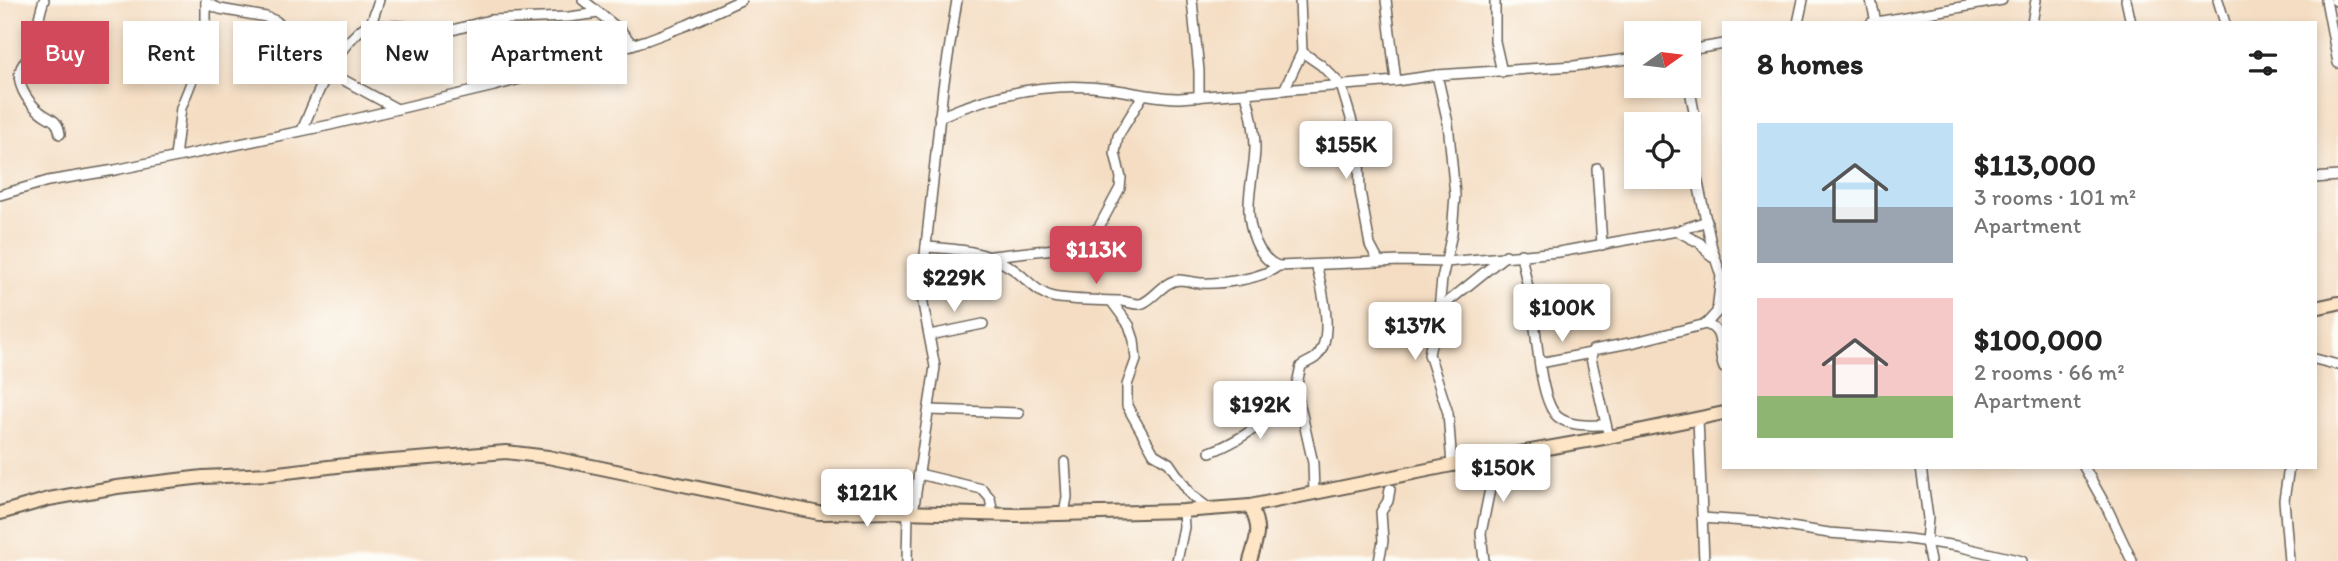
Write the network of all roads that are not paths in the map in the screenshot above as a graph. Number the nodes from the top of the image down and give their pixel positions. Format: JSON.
{"nodes":[{"id":1,"x":44,"y":0,"type":"edge"},
{"id":2,"x":379,"y":0,"type":"edge"},
{"id":3,"x":583,"y":0,"type":"edge"},
{"id":4,"x":741,"y":0,"type":"edge"},
{"id":5,"x":957,"y":0,"type":"edge"},
{"id":6,"x":1192,"y":0,"type":"edge"},
{"id":7,"x":1300,"y":0,"type":"edge"},
{"id":8,"x":1386,"y":0,"type":"edge"},
{"id":9,"x":1495,"y":0,"type":"edge"},
{"id":10,"x":1803,"y":0,"type":"edge"},
{"id":11,"x":1871,"y":0,"type":"edge"},
{"id":12,"x":2002,"y":0,"type":"edge"},
{"id":13,"x":2036,"y":0,"type":"edge"},
{"id":14,"x":2126,"y":0,"type":"edge"},
{"id":15,"x":2218,"y":0,"type":"edge"},
{"id":16,"x":2326,"y":0,"type":"edge"},
{"id":17,"x":206,"y":2,"type":"edge"},
{"id":18,"x":1973,"y":3,"type":"edge"},
{"id":19,"x":599,"y":13,"type":"junction"},
{"id":20,"x":276,"y":21,"type":"edge"},
{"id":21,"x":372,"y":21,"type":"edge"},
{"id":22,"x":1798,"y":21,"type":"edge"},
{"id":23,"x":1874,"y":21,"type":"edge"},
{"id":24,"x":1879,"y":21,"type":"edge"},
{"id":25,"x":2032,"y":21,"type":"edge"},
{"id":26,"x":2131,"y":21,"type":"edge"},
{"id":27,"x":2224,"y":21,"type":"edge"},
{"id":28,"x":361,"y":29,"type":"edge"},
{"id":29,"x":453,"y":30,"type":"edge"},
{"id":30,"x":632,"y":44,"type":"junction"},
{"id":31,"x":1722,"y":44,"type":"edge"},
{"id":32,"x":347,"y":45,"type":"edge"},
{"id":33,"x":1701,"y":48,"type":"edge"},
{"id":34,"x":1302,"y":52,"type":"junction"},
{"id":35,"x":1624,"y":60,"type":"edge"},
{"id":36,"x":2338,"y":63,"type":"edge"},
{"id":37,"x":1502,"y":72,"type":"junction"},
{"id":38,"x":1437,"y":75,"type":"junction"},
{"id":39,"x":1396,"y":81,"type":"junction"},
{"id":40,"x":347,"y":82,"type":"edge"},
{"id":41,"x":323,"y":84,"type":"edge"},
{"id":42,"x":1341,"y":85,"type":"junction"},
{"id":43,"x":1284,"y":90,"type":"junction"},
{"id":44,"x":1246,"y":94,"type":"junction"},
{"id":45,"x":1143,"y":95,"type":"junction"},
{"id":46,"x":1199,"y":97,"type":"junction"},
{"id":47,"x":1691,"y":98,"type":"edge"},
{"id":48,"x":397,"y":109,"type":"junction"},
{"id":49,"x":939,"y":117,"type":"junction"},
{"id":50,"x":302,"y":130,"type":"junction"},
{"id":51,"x":60,"y":134,"type":"dead end"},
{"id":52,"x":174,"y":157,"type":"junction"},
{"id":53,"x":1597,"y":168,"type":"dead end"},
{"id":54,"x":2338,"y":176,"type":"edge"},
{"id":55,"x":2317,"y":177,"type":"edge"},
{"id":56,"x":0,"y":195,"type":"edge"},
{"id":57,"x":1707,"y":221,"type":"junction"},
{"id":58,"x":1677,"y":231,"type":"junction"},
{"id":59,"x":1602,"y":245,"type":"junction"},
{"id":60,"x":926,"y":247,"type":"junction"},
{"id":61,"x":1521,"y":254,"type":"junction"},
{"id":62,"x":1506,"y":255,"type":"junction"},
{"id":63,"x":992,"y":256,"type":"junction"},
{"id":64,"x":1717,"y":259,"type":"junction"},
{"id":65,"x":1379,"y":262,"type":"junction"},
{"id":66,"x":1446,"y":262,"type":"junction"},
{"id":67,"x":1316,"y":265,"type":"junction"},
{"id":68,"x":1278,"y":266,"type":"junction"},
{"id":69,"x":1722,"y":267,"type":"edge"},
{"id":70,"x":1112,"y":302,"type":"junction"},
{"id":71,"x":2338,"y":303,"type":"edge"},
{"id":72,"x":2317,"y":308,"type":"edge"},
{"id":73,"x":1440,"y":309,"type":"junction"},
{"id":74,"x":983,"y":324,"type":"dead end"},
{"id":75,"x":1706,"y":324,"type":"junction"},
{"id":76,"x":930,"y":335,"type":"junction"},
{"id":77,"x":1591,"y":353,"type":"junction"},
{"id":78,"x":2317,"y":360,"type":"edge"},
{"id":79,"x":1540,"y":363,"type":"junction"},
{"id":80,"x":1722,"y":364,"type":"edge"},
{"id":81,"x":2338,"y":365,"type":"edge"},
{"id":82,"x":1298,"y":401,"type":"junction"},
{"id":83,"x":929,"y":410,"type":"junction"},
{"id":84,"x":1019,"y":413,"type":"dead end"},
{"id":85,"x":1722,"y":413,"type":"edge"},
{"id":86,"x":1698,"y":419,"type":"junction"},
{"id":87,"x":1608,"y":431,"type":"junction"},
{"id":88,"x":1210,"y":452,"type":"dead end"},
{"id":89,"x":1482,"y":459,"type":"junction"},
{"id":90,"x":1065,"y":462,"type":"dead end"},
{"id":91,"x":1451,"y":465,"type":"junction"},
{"id":92,"x":1922,"y":469,"type":"edge"},
{"id":93,"x":2085,"y":469,"type":"edge"},
{"id":94,"x":2289,"y":469,"type":"edge"},
{"id":95,"x":919,"y":474,"type":"junction"},
{"id":96,"x":1390,"y":489,"type":"dead end"},
{"id":97,"x":1314,"y":493,"type":"junction"},
{"id":98,"x":1250,"y":506,"type":"junction"},
{"id":99,"x":1211,"y":510,"type":"junction"},
{"id":100,"x":1184,"y":511,"type":"junction"},
{"id":101,"x":0,"y":513,"type":"edge"},
{"id":102,"x":910,"y":513,"type":"junction"},
{"id":103,"x":993,"y":514,"type":"junction"},
{"id":104,"x":1064,"y":514,"type":"junction"},
{"id":105,"x":1702,"y":518,"type":"junction"},
{"id":106,"x":1926,"y":542,"type":"junction"},
{"id":107,"x":907,"y":561,"type":"edge"},
{"id":108,"x":1177,"y":561,"type":"edge"},
{"id":109,"x":1250,"y":561,"type":"edge"},
{"id":110,"x":1379,"y":561,"type":"edge"},
{"id":111,"x":1484,"y":561,"type":"edge"},
{"id":112,"x":1703,"y":561,"type":"edge"},
{"id":113,"x":1930,"y":561,"type":"edge"},
{"id":114,"x":2022,"y":561,"type":"edge"},
{"id":115,"x":2132,"y":561,"type":"edge"},
{"id":116,"x":2289,"y":561,"type":"edge"}],
"edges":[{"from":1,"to":51,"type":"street"},
{"from":2,"to":21,"type":"street"},
{"from":3,"to":19,"type":"street"},
{"from":4,"to":30,"type":"street"},
{"from":5,"to":49,"type":"street"},
{"from":6,"to":46,"type":"street"},
{"from":7,"to":34,"type":"street"},
{"from":8,"to":39,"type":"street"},
{"from":9,"to":37,"type":"street"},
{"from":10,"to":22,"type":"street"},
{"from":11,"to":23,"type":"street"},
{"from":12,"to":18,"type":"street"},
{"from":13,"to":25,"type":"street"},
{"from":14,"to":26,"type":"street"},
{"from":15,"to":27,"type":"street"},
{"from":16,"to":36,"type":"street"},
{"from":17,"to":20,"type":"street"},
{"from":17,"to":52,"type":"street"},
{"from":18,"to":24,"type":"street"},
{"from":19,"to":29,"type":"street"},
{"from":19,"to":30,"type":"street"},
{"from":28,"to":32,"type":"street"},
{"from":30,"to":48,"type":"street"},
{"from":31,"to":33,"type":"street"},
{"from":34,"to":42,"type":"street"},
{"from":34,"to":43,"type":"street"},
{"from":35,"to":37,"type":"street"},
{"from":37,"to":38,"type":"street"},
{"from":38,"to":39,"type":"street"},
{"from":38,"to":66,"type":"street"},
{"from":39,"to":42,"type":"street"},
{"from":40,"to":48,"type":"street"},
{"from":41,"to":50,"type":"street"},
{"from":42,"to":43,"type":"street"},
{"from":42,"to":65,"type":"street"},
{"from":43,"to":44,"type":"street"},
{"from":44,"to":46,"type":"street"},
{"from":44,"to":68,"type":"street"},
{"from":45,"to":46,"type":"street"},
{"from":45,"to":49,"type":"street"},
{"from":45,"to":63,"type":"street"},
{"from":47,"to":57,"type":"street"},
{"from":48,"to":50,"type":"street"},
{"from":49,"to":60,"type":"street"},
{"from":50,"to":52,"type":"street"},
{"from":52,"to":56,"type":"street"},
{"from":53,"to":59,"type":"street"},
{"from":54,"to":55,"type":"street"},
{"from":57,"to":58,"type":"street"},
{"from":57,"to":64,"type":"street"},
{"from":58,"to":59,"type":"street"},
{"from":58,"to":64,"type":"street"},
{"from":59,"to":61,"type":"street"},
{"from":60,"to":63,"type":"street"},
{"from":60,"to":76,"type":"street"},
{"from":61,"to":62,"type":"street"},
{"from":61,"to":79,"type":"street"},
{"from":62,"to":66,"type":"street"},
{"from":62,"to":73,"type":"street"},
{"from":63,"to":70,"type":"street"},
{"from":64,"to":69,"type":"street"},
{"from":64,"to":75,"type":"street"},
{"from":65,"to":66,"type":"street"},
{"from":65,"to":67,"type":"street"},
{"from":66,"to":73,"type":"street"},
{"from":67,"to":68,"type":"street"},
{"from":67,"to":82,"type":"street"},
{"from":68,"to":70,"type":"street"},
{"from":70,"to":99,"type":"street"},
{"from":71,"to":72,"type":"street"},
{"from":73,"to":91,"type":"street"},
{"from":74,"to":76,"type":"street"},
{"from":75,"to":77,"type":"street"},
{"from":75,"to":80,"type":"street"},
{"from":76,"to":83,"type":"street"},
{"from":77,"to":79,"type":"street"},
{"from":77,"to":87,"type":"street"},
{"from":78,"to":81,"type":"street"},
{"from":79,"to":87,"type":"street"},
{"from":82,"to":88,"type":"street"},
{"from":82,"to":97,"type":"street"},
{"from":83,"to":84,"type":"street"},
{"from":83,"to":95,"type":"street"},
{"from":85,"to":86,"type":"street"},
{"from":86,"to":87,"type":"street"},
{"from":86,"to":105,"type":"street"},
{"from":87,"to":89,"type":"street"},
{"from":89,"to":91,"type":"street"},
{"from":89,"to":111,"type":"street"},
{"from":90,"to":104,"type":"street"},
{"from":91,"to":97,"type":"street"},
{"from":92,"to":106,"type":"street"},
{"from":93,"to":115,"type":"street"},
{"from":94,"to":116,"type":"street"},
{"from":95,"to":102,"type":"street"},
{"from":95,"to":103,"type":"street"},
{"from":96,"to":110,"type":"street"},
{"from":97,"to":98,"type":"street"},
{"from":98,"to":99,"type":"street"},
{"from":98,"to":109,"type":"street"},
{"from":99,"to":100,"type":"street"},
{"from":100,"to":104,"type":"street"},
{"from":100,"to":108,"type":"street"},
{"from":101,"to":102,"type":"street"},
{"from":102,"to":103,"type":"street"},
{"from":102,"to":107,"type":"street"},
{"from":103,"to":104,"type":"street"},
{"from":105,"to":106,"type":"street"},
{"from":105,"to":112,"type":"street"},
{"from":106,"to":113,"type":"street"},
{"from":106,"to":114,"type":"street"}]}
